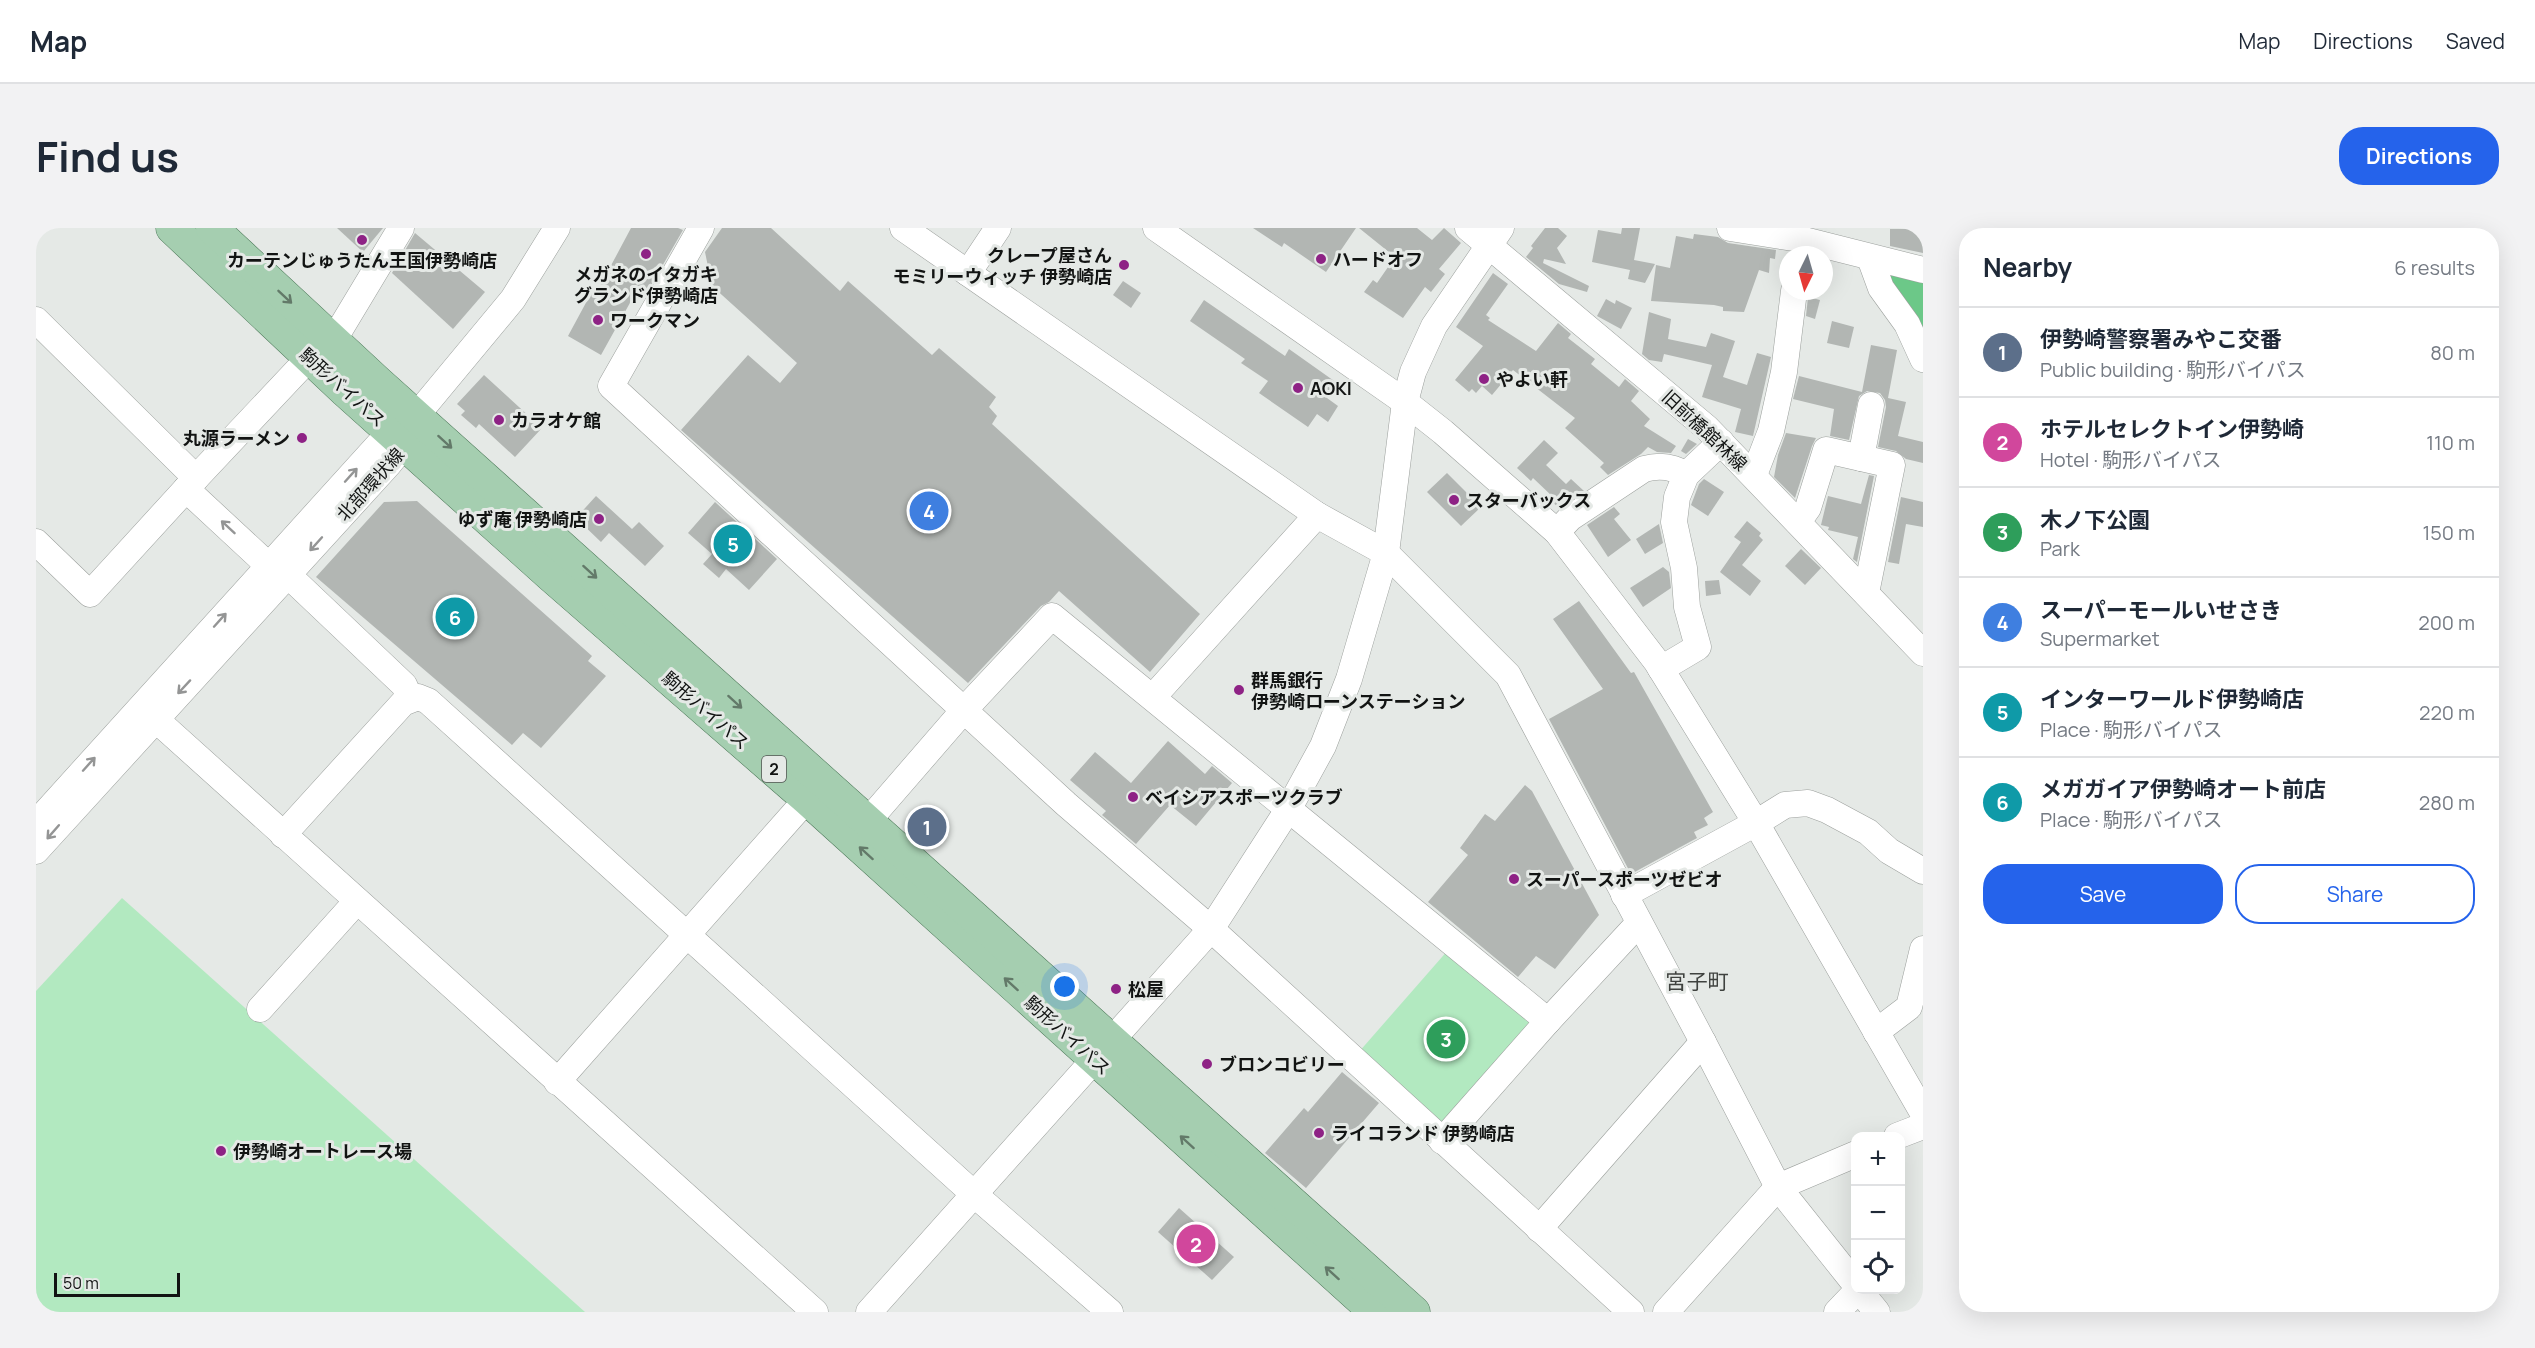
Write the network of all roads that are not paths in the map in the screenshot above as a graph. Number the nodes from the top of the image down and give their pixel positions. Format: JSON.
{"nodes":[{"id":1,"x":172,"y":228,"type":"edge"},
{"id":2,"x":212,"y":228,"type":"edge"},
{"id":3,"x":401,"y":228,"type":"edge"},
{"id":4,"x":557,"y":228,"type":"edge"},
{"id":5,"x":701,"y":228,"type":"edge"},
{"id":6,"x":903,"y":228,"type":"edge"},
{"id":7,"x":998,"y":228,"type":"edge"},
{"id":8,"x":1155,"y":228,"type":"edge"},
{"id":9,"x":1468,"y":228,"type":"edge"},
{"id":10,"x":1730,"y":228,"type":"edge"},
{"id":11,"x":1495,"y":237,"type":"edge"},
{"id":12,"x":1799,"y":241,"type":"edge"},
{"id":13,"x":1869,"y":258,"type":"junction"},
{"id":14,"x":1923,"y":270,"type":"edge"},
{"id":15,"x":968,"y":273,"type":"junction"},
{"id":16,"x":1793,"y":300,"type":"edge"},
{"id":17,"x":36,"y":320,"type":"edge"},
{"id":18,"x":322,"y":349,"type":"junction"},
{"id":19,"x":1923,"y":359,"type":"edge"},
{"id":20,"x":1405,"y":402,"type":"junction"},
{"id":21,"x":1871,"y":405,"type":"dead end"},
{"id":22,"x":404,"y":431,"type":"junction"},
{"id":23,"x":1721,"y":442,"type":"junction"},
{"id":24,"x":1861,"y":458,"type":"junction"},
{"id":25,"x":1686,"y":475,"type":"junction"},
{"id":26,"x":1754,"y":475,"type":"junction"},
{"id":27,"x":191,"y":483,"type":"junction"},
{"id":28,"x":1317,"y":515,"type":"junction"},
{"id":29,"x":1798,"y":522,"type":"junction"},
{"id":30,"x":1557,"y":532,"type":"junction"},
{"id":31,"x":36,"y":542,"type":"edge"},
{"id":32,"x":1386,"y":553,"type":"junction"},
{"id":33,"x":279,"y":570,"type":"junction"},
{"id":34,"x":1866,"y":592,"type":"junction"},
{"id":35,"x":1923,"y":653,"type":"edge"},
{"id":36,"x":1661,"y":669,"type":"junction"},
{"id":37,"x":1153,"y":697,"type":"junction"},
{"id":38,"x":410,"y":698,"type":"junction"},
{"id":39,"x":964,"y":710,"type":"junction"},
{"id":40,"x":148,"y":713,"type":"junction"},
{"id":41,"x":807,"y":799,"type":"junction"},
{"id":42,"x":1289,"y":808,"type":"junction"},
{"id":43,"x":867,"y":822,"type":"junction"},
{"id":44,"x":36,"y":823,"type":"edge"},
{"id":45,"x":1756,"y":824,"type":"junction"},
{"id":46,"x":283,"y":835,"type":"junction"},
{"id":47,"x":36,"y":851,"type":"edge"},
{"id":48,"x":1923,"y":871,"type":"edge"},
{"id":49,"x":1624,"y":895,"type":"junction"},
{"id":50,"x":357,"y":901,"type":"junction"},
{"id":51,"x":1638,"y":924,"type":"junction"},
{"id":52,"x":1211,"y":929,"type":"junction"},
{"id":53,"x":688,"y":933,"type":"junction"},
{"id":54,"x":1923,"y":949,"type":"edge"},
{"id":55,"x":260,"y":1009,"type":"dead end"},
{"id":56,"x":1548,"y":1021,"type":"junction"},
{"id":57,"x":1876,"y":1032,"type":"junction"},
{"id":58,"x":1703,"y":1042,"type":"junction"},
{"id":59,"x":1104,"y":1050,"type":"junction"},
{"id":60,"x":557,"y":1082,"type":"junction"},
{"id":61,"x":1923,"y":1113,"type":"edge"},
{"id":62,"x":1923,"y":1126,"type":"edge"},
{"id":63,"x":1905,"y":1134,"type":"edge"},
{"id":64,"x":1442,"y":1141,"type":"junction"},
{"id":65,"x":1851,"y":1156,"type":"edge"},
{"id":66,"x":1778,"y":1187,"type":"junction"},
{"id":67,"x":975,"y":1195,"type":"junction"},
{"id":68,"x":1539,"y":1229,"type":"junction"},
{"id":69,"x":1851,"y":1279,"type":"edge"},
{"id":70,"x":1854,"y":1294,"type":"edge"},
{"id":71,"x":1861,"y":1294,"type":"edge"},
{"id":72,"x":1100,"y":1309,"type":"edge"},
{"id":73,"x":815,"y":1312,"type":"edge"},
{"id":74,"x":869,"y":1312,"type":"edge"},
{"id":75,"x":1375,"y":1312,"type":"edge"},
{"id":76,"x":1414,"y":1312,"type":"edge"},
{"id":77,"x":1631,"y":1312,"type":"edge"},
{"id":78,"x":1666,"y":1312,"type":"edge"},
{"id":79,"x":1837,"y":1312,"type":"edge"},
{"id":80,"x":1877,"y":1312,"type":"edge"}],
"edges":[{"from":1,"to":18,"type":"main road","name":"駒形バイパス","number":"2"},
{"from":2,"to":18,"type":"main road","name":"駒形バイパス","number":"2","one_way":true},
{"from":3,"to":18,"type":"street"},
{"from":4,"to":22,"type":"street","name":"北部環状線"},
{"from":5,"to":39,"type":"street"},
{"from":6,"to":15,"type":"street"},
{"from":7,"to":15,"type":"street"},
{"from":8,"to":20,"type":"street"},
{"from":9,"to":11,"type":"street","name":"旧前橋館林線"},
{"from":10,"to":12,"type":"street"},
{"from":11,"to":20,"type":"street"},
{"from":11,"to":23,"type":"street","name":"旧前橋館林線"},
{"from":12,"to":13,"type":"street"},
{"from":13,"to":14,"type":"street"},
{"from":13,"to":19,"type":"street"},
{"from":15,"to":28,"type":"street"},
{"from":16,"to":26,"type":"street"},
{"from":17,"to":27,"type":"street"},
{"from":18,"to":22,"type":"main road","name":"駒形バイパス","number":"2"},
{"from":18,"to":27,"type":"street"},
{"from":20,"to":30,"type":"street"},
{"from":20,"to":32,"type":"street"},
{"from":21,"to":24,"type":"street"},
{"from":22,"to":33,"type":"street","name":"北部環状線"},
{"from":22,"to":41,"type":"main road","name":"駒形バイパス","number":"2"},
{"from":22,"to":43,"type":"main road","name":"駒形バイパス","number":"2","one_way":true},
{"from":23,"to":25,"type":"street"},
{"from":23,"to":26,"type":"street","name":"旧前橋館林線"},
{"from":24,"to":29,"type":"street"},
{"from":24,"to":34,"type":"street"},
{"from":25,"to":30,"type":"street"},
{"from":25,"to":36,"type":"street"},
{"from":26,"to":29,"type":"street","name":"旧前橋館林線"},
{"from":27,"to":31,"type":"street"},
{"from":33,"to":27,"type":"street","one_way":true},
{"from":28,"to":32,"type":"street"},
{"from":28,"to":37,"type":"street"},
{"from":29,"to":34,"type":"street","name":"旧前橋館林線"},
{"from":30,"to":36,"type":"street"},
{"from":32,"to":42,"type":"street"},
{"from":32,"to":49,"type":"street"},
{"from":33,"to":38,"type":"street"},
{"from":33,"to":40,"type":"street","name":"北部環状線"},
{"from":34,"to":35,"type":"street","name":"旧前橋館林線"},
{"from":36,"to":45,"type":"street"},
{"from":37,"to":39,"type":"street"},
{"from":37,"to":42,"type":"street"},
{"from":38,"to":46,"type":"street"},
{"from":38,"to":53,"type":"street"},
{"from":39,"to":43,"type":"street"},
{"from":39,"to":52,"type":"street"},
{"from":44,"to":40,"type":"street","name":"北部環状線","one_way":true},
{"from":40,"to":46,"type":"street"},
{"from":40,"to":47,"type":"street","name":"北部環状線","one_way":true},
{"from":41,"to":53,"type":"street"},
{"from":59,"to":41,"type":"main road","name":"駒形バイパス","number":"2","one_way":true},
{"from":42,"to":52,"type":"street"},
{"from":42,"to":56,"type":"street"},
{"from":43,"to":59,"type":"main road","name":"駒形バイパス","number":"2"},
{"from":45,"to":48,"type":"street"},
{"from":45,"to":49,"type":"street"},
{"from":45,"to":57,"type":"street"},
{"from":46,"to":50,"type":"street"},
{"from":49,"to":51,"type":"street"},
{"from":50,"to":55,"type":"street"},
{"from":50,"to":60,"type":"street"},
{"from":51,"to":56,"type":"street"},
{"from":51,"to":58,"type":"street"},
{"from":52,"to":59,"type":"street"},
{"from":52,"to":64,"type":"street"},
{"from":53,"to":60,"type":"street"},
{"from":53,"to":67,"type":"street"},
{"from":54,"to":57,"type":"street"},
{"from":56,"to":64,"type":"street"},
{"from":57,"to":61,"type":"street"},
{"from":58,"to":66,"type":"street"},
{"from":58,"to":68,"type":"street"},
{"from":59,"to":67,"type":"street"},
{"from":75,"to":59,"type":"main road","name":"駒形バイパス","number":"2","one_way":true},
{"from":59,"to":76,"type":"main road","name":"駒形バイパス","number":"2"},
{"from":60,"to":73,"type":"street"},
{"from":62,"to":63,"type":"street"},
{"from":64,"to":68,"type":"street"},
{"from":65,"to":66,"type":"street"},
{"from":66,"to":69,"type":"street"},
{"from":66,"to":78,"type":"street"},
{"from":67,"to":72,"type":"street"},
{"from":67,"to":74,"type":"street"},
{"from":68,"to":77,"type":"street"},
{"from":70,"to":79,"type":"street"},
{"from":71,"to":80,"type":"street"}]}
